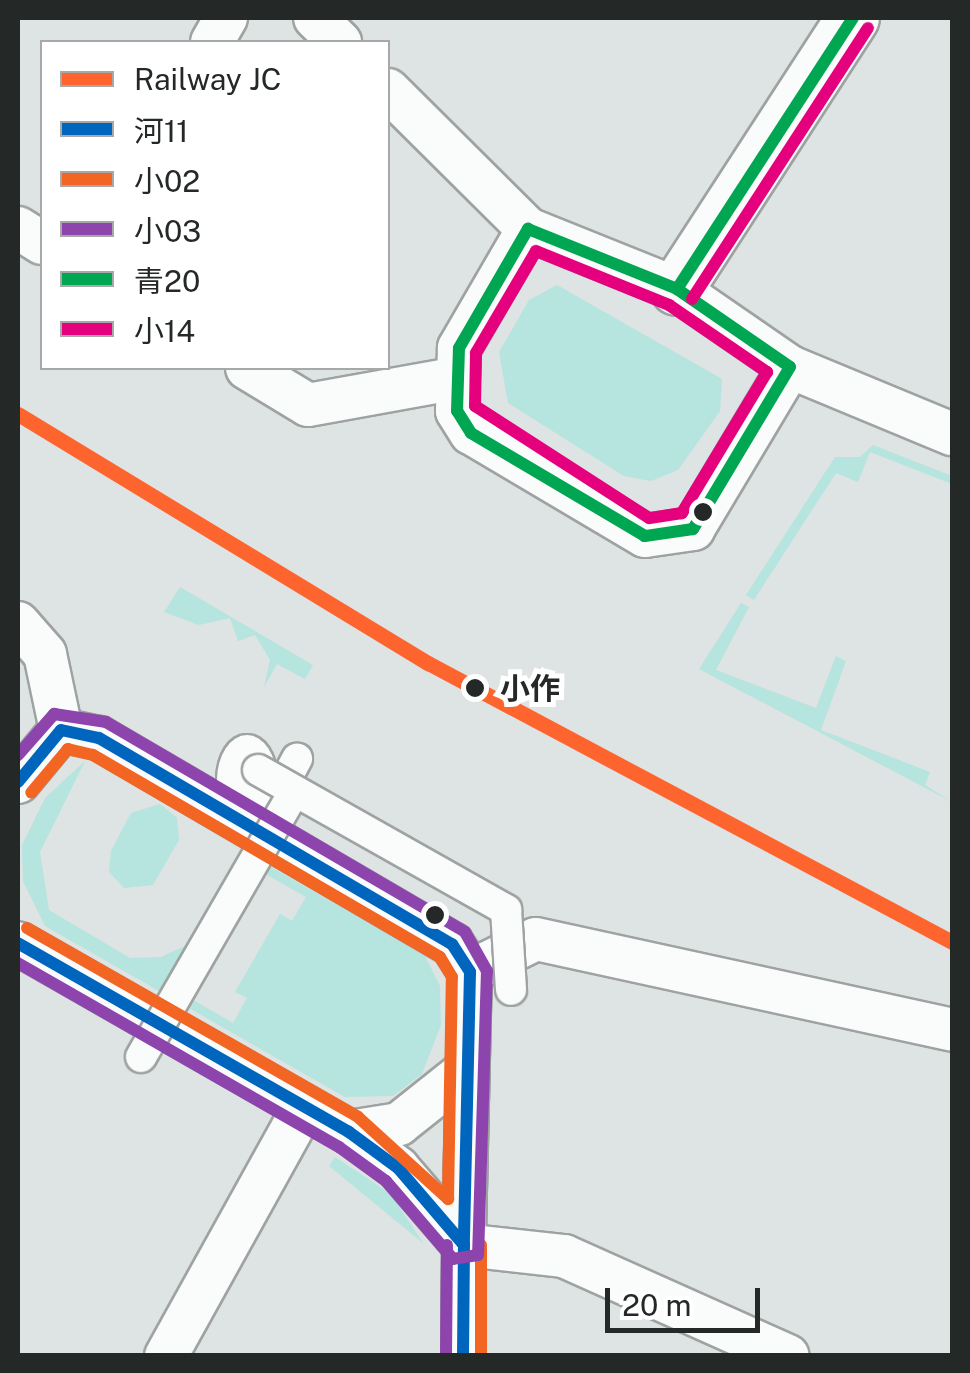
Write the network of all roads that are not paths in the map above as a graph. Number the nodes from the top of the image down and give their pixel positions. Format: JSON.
{"nodes":[{"id":1,"x":226,"y":18,"type":"edge"},
{"id":2,"x":315,"y":18,"type":"edge"},
{"id":3,"x":853,"y":18,"type":"edge"},
{"id":4,"x":213,"y":40,"type":"edge"},
{"id":5,"x":338,"y":40,"type":"edge"},
{"id":6,"x":390,"y":92,"type":"edge"},
{"id":7,"x":18,"y":228,"type":"edge"},
{"id":8,"x":528,"y":229,"type":"junction"},
{"id":9,"x":40,"y":242,"type":"edge"},
{"id":10,"x":677,"y":289,"type":"junction"},
{"id":11,"x":790,"y":367,"type":"junction"},
{"id":12,"x":250,"y":370,"type":"edge"},
{"id":13,"x":452,"y":378,"type":"junction"},
{"id":14,"x":952,"y":434,"type":"edge"},
{"id":15,"x":18,"y":623,"type":"edge"},
{"id":16,"x":61,"y":730,"type":"junction"},
{"id":17,"x":18,"y":782,"type":"edge"},
{"id":18,"x":18,"y":943,"type":"edge"},
{"id":19,"x":470,"y":972,"type":"junction"},
{"id":20,"x":511,"y":990,"type":"dead end"},
{"id":21,"x":952,"y":1030,"type":"edge"},
{"id":22,"x":141,"y":1057,"type":"dead end"},
{"id":23,"x":468,"y":1070,"type":"junction"},
{"id":24,"x":304,"y":1107,"type":"junction"},
{"id":25,"x":349,"y":1132,"type":"junction"},
{"id":26,"x":464,"y":1246,"type":"junction"},
{"id":27,"x":166,"y":1356,"type":"edge"},
{"id":28,"x":463,"y":1356,"type":"edge"},
{"id":29,"x":788,"y":1356,"type":"edge"}],
"edges":[{"from":1,"to":4,"type":"street"},
{"from":2,"to":5,"type":"street"},
{"from":3,"to":10,"type":"street"},
{"from":6,"to":8,"type":"street"},
{"from":7,"to":9,"type":"street"},
{"from":8,"to":10,"type":"street"},
{"from":8,"to":13,"type":"street"},
{"from":10,"to":11,"type":"street"},
{"from":11,"to":13,"type":"street"},
{"from":11,"to":14,"type":"street"},
{"from":12,"to":13,"type":"street"},
{"from":15,"to":16,"type":"street"},
{"from":16,"to":17,"type":"street"},
{"from":16,"to":19,"type":"street"},
{"from":18,"to":24,"type":"street"},
{"from":19,"to":21,"type":"street"},
{"from":19,"to":23,"type":"street"},
{"from":20,"to":22,"type":"street","bridge":true},
{"from":23,"to":25,"type":"street"},
{"from":23,"to":26,"type":"street"},
{"from":24,"to":25,"type":"street"},
{"from":24,"to":27,"type":"street"},
{"from":25,"to":26,"type":"street"},
{"from":26,"to":28,"type":"street"},
{"from":26,"to":29,"type":"street"}]}
